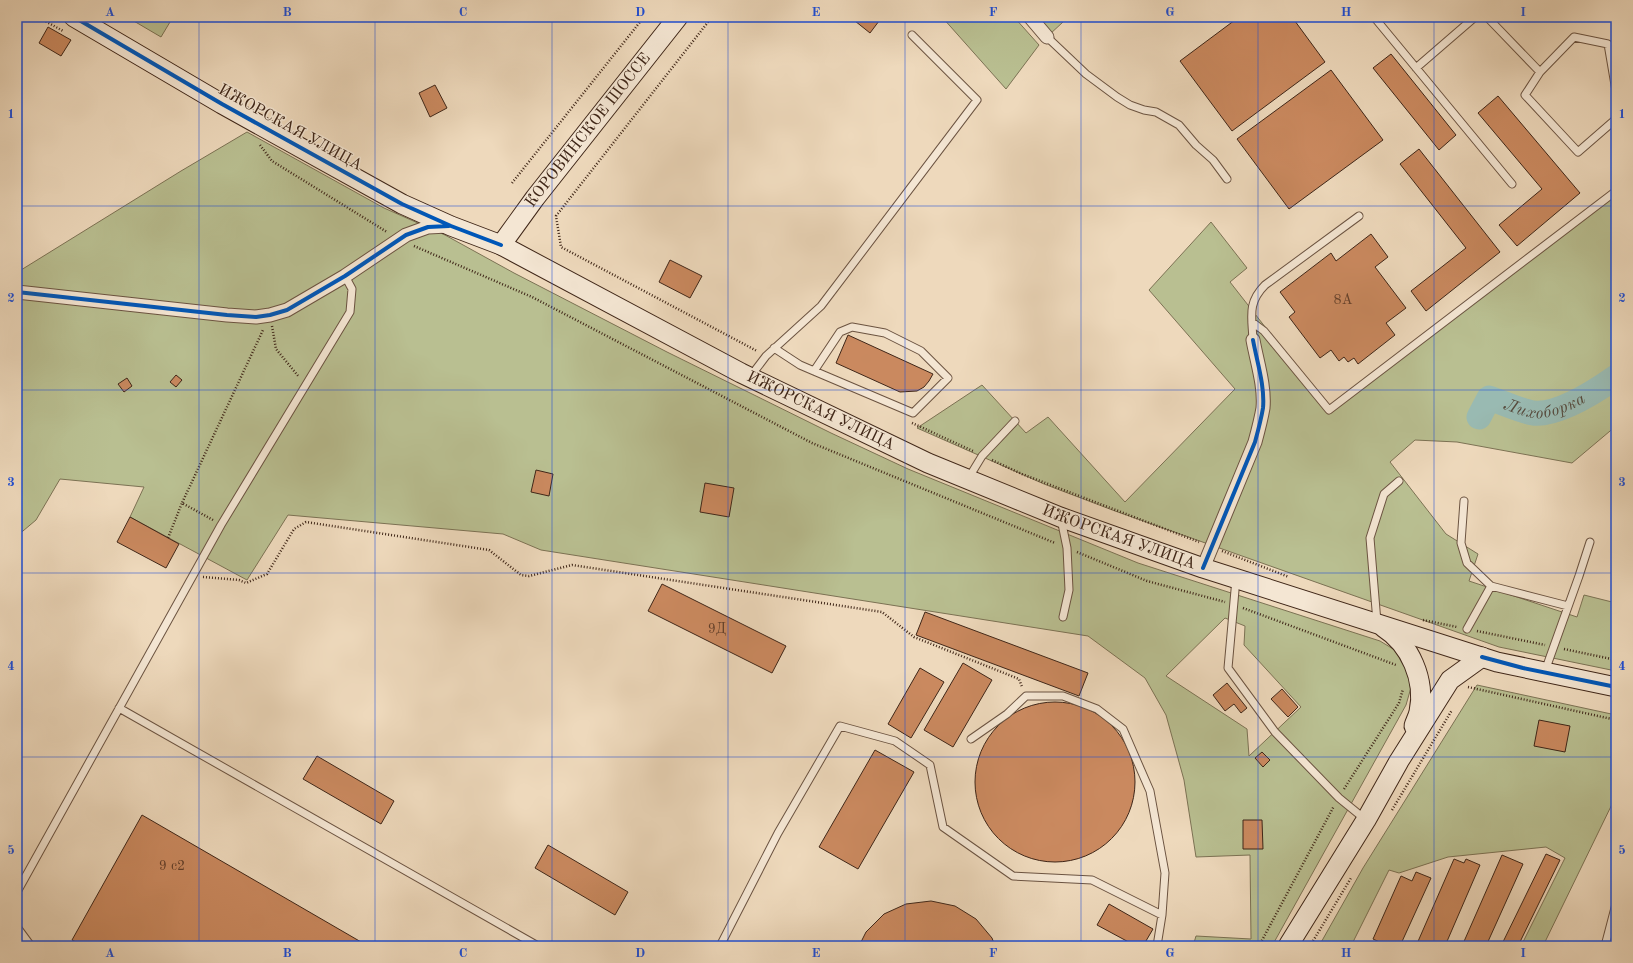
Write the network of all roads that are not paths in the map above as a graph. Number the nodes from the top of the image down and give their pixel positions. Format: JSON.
{"nodes":[{"id":1,"x":678,"y":17,"type":"edge"},
{"id":2,"x":1030,"y":17,"type":"edge"},
{"id":3,"x":1374,"y":17,"type":"edge"},
{"id":4,"x":1475,"y":17,"type":"edge"},
{"id":5,"x":1487,"y":17,"type":"edge"},
{"id":6,"x":70,"y":24,"type":"edge"},
{"id":7,"x":912,"y":35,"type":"dead end"},
{"id":8,"x":1047,"y":37,"type":"joint"},
{"id":9,"x":1416,"y":68,"type":"junction"},
{"id":10,"x":1540,"y":72,"type":"junction"},
{"id":11,"x":1616,"y":91,"type":"edge"},
{"id":12,"x":1616,"y":119,"type":"edge"},
{"id":13,"x":1227,"y":179,"type":"dead end"},
{"id":14,"x":1512,"y":184,"type":"dead end"},
{"id":15,"x":1616,"y":191,"type":"edge"},
{"id":16,"x":1359,"y":216,"type":"dead end"},
{"id":17,"x":452,"y":226,"type":"junction"},
{"id":18,"x":501,"y":245,"type":"junction"},
{"id":19,"x":345,"y":276,"type":"junction"},
{"id":20,"x":17,"y":292,"type":"edge"},
{"id":21,"x":1252,"y":322,"type":"junction"},
{"id":22,"x":1253,"y":340,"type":"joint"},
{"id":23,"x":774,"y":348,"type":"junction"},
{"id":24,"x":814,"y":371,"type":"junction"},
{"id":25,"x":750,"y":377,"type":"junction"},
{"id":26,"x":1015,"y":421,"type":"dead end"},
{"id":27,"x":968,"y":480,"type":"junction"},
{"id":28,"x":1399,"y":480,"type":"dead end"},
{"id":29,"x":1464,"y":501,"type":"dead end"},
{"id":30,"x":1060,"y":517,"type":"junction"},
{"id":31,"x":1590,"y":542,"type":"dead end"},
{"id":32,"x":1203,"y":568,"type":"junction"},
{"id":33,"x":1236,"y":579,"type":"junction"},
{"id":34,"x":1491,"y":586,"type":"junction"},
{"id":35,"x":1568,"y":606,"type":"junction"},
{"id":36,"x":1063,"y":617,"type":"dead end"},
{"id":37,"x":1377,"y":624,"type":"junction"},
{"id":38,"x":1467,"y":629,"type":"road end"},
{"id":39,"x":1482,"y":657,"type":"junction"},
{"id":40,"x":1544,"y":673,"type":"junction"},
{"id":41,"x":1616,"y":687,"type":"edge"},
{"id":42,"x":119,"y":708,"type":"junction"},
{"id":43,"x":971,"y":739,"type":"dead end"},
{"id":44,"x":1399,"y":761,"type":"junction"},
{"id":45,"x":1366,"y":820,"type":"junction"},
{"id":46,"x":17,"y":892,"type":"edge"},
{"id":47,"x":1616,"y":904,"type":"edge"},
{"id":48,"x":1162,"y":915,"type":"junction"},
{"id":49,"x":17,"y":927,"type":"edge"},
{"id":50,"x":31,"y":946,"type":"edge"},
{"id":51,"x":538,"y":946,"type":"edge"},
{"id":52,"x":720,"y":946,"type":"edge"},
{"id":53,"x":1157,"y":946,"type":"edge"},
{"id":54,"x":1288,"y":946,"type":"edge"},
{"id":55,"x":1605,"y":946,"type":"edge"}],
"edges":[{"from":1,"to":18,"type":"main road","name":"КОРОВИНСКОЕ ШОССЕ"},
{"from":2,"to":8,"type":"street"},
{"from":3,"to":9,"type":"lane"},
{"from":4,"to":9,"type":"lane"},
{"from":5,"to":10,"type":"lane"},
{"from":6,"to":17,"type":"main road","name":"ИЖОРСКАЯ УЛИЦА"},
{"from":7,"to":23,"type":"lane"},
{"from":8,"to":13,"type":"lane"},
{"from":9,"to":14,"type":"lane"},
{"from":10,"to":11,"type":"lane"},
{"from":10,"to":12,"type":"lane"},
{"from":15,"to":21,"type":"lane"},
{"from":16,"to":21,"type":"lane"},
{"from":17,"to":18,"type":"main road","name":"ИЖОРСКАЯ УЛИЦА"},
{"from":17,"to":19,"type":"street"},
{"from":18,"to":25,"type":"main road","name":"ИЖОРСКАЯ УЛИЦА"},
{"from":19,"to":20,"type":"street"},
{"from":19,"to":42,"type":"lane"},
{"from":21,"to":22,"type":"lane"},
{"from":22,"to":32,"type":"street"},
{"from":23,"to":24,"type":"lane"},
{"from":23,"to":25,"type":"lane"},
{"from":24,"to":24,"type":"lane"},
{"from":25,"to":27,"type":"main road","name":"ИЖОРСКАЯ УЛИЦА"},
{"from":26,"to":27,"type":"lane"},
{"from":27,"to":30,"type":"main road","name":"ИЖОРСКАЯ УЛИЦА"},
{"from":28,"to":37,"type":"lane"},
{"from":29,"to":34,"type":"lane"},
{"from":30,"to":32,"type":"main road","name":"ИЖОРСКАЯ УЛИЦА"},
{"from":30,"to":36,"type":"lane"},
{"from":31,"to":35,"type":"lane"},
{"from":32,"to":33,"type":"main road","name":"ИЖОРСКАЯ УЛИЦА"},
{"from":33,"to":37,"type":"main road","name":"ИЖОРСКАЯ УЛИЦА"},
{"from":33,"to":45,"type":"lane"},
{"from":34,"to":35,"type":"lane"},
{"from":34,"to":38,"type":"lane"},
{"from":35,"to":40,"type":"lane"},
{"from":37,"to":39,"type":"main road","name":"ИЖОРСКАЯ УЛИЦА"},
{"from":37,"to":44,"type":"main road"},
{"from":39,"to":40,"type":"main road","name":"ИЖОРСКАЯ УЛИЦА"},
{"from":39,"to":44,"type":"main road"},
{"from":40,"to":41,"type":"main road","name":"ИЖОРСКАЯ УЛИЦА"},
{"from":42,"to":46,"type":"lane"},
{"from":42,"to":51,"type":"lane"},
{"from":43,"to":48,"type":"lane"},
{"from":44,"to":45,"type":"main road"},
{"from":45,"to":54,"type":"main road"},
{"from":47,"to":55,"type":"lane"},
{"from":48,"to":52,"type":"lane"},
{"from":48,"to":53,"type":"lane"},
{"from":49,"to":50,"type":"lane"}]}
